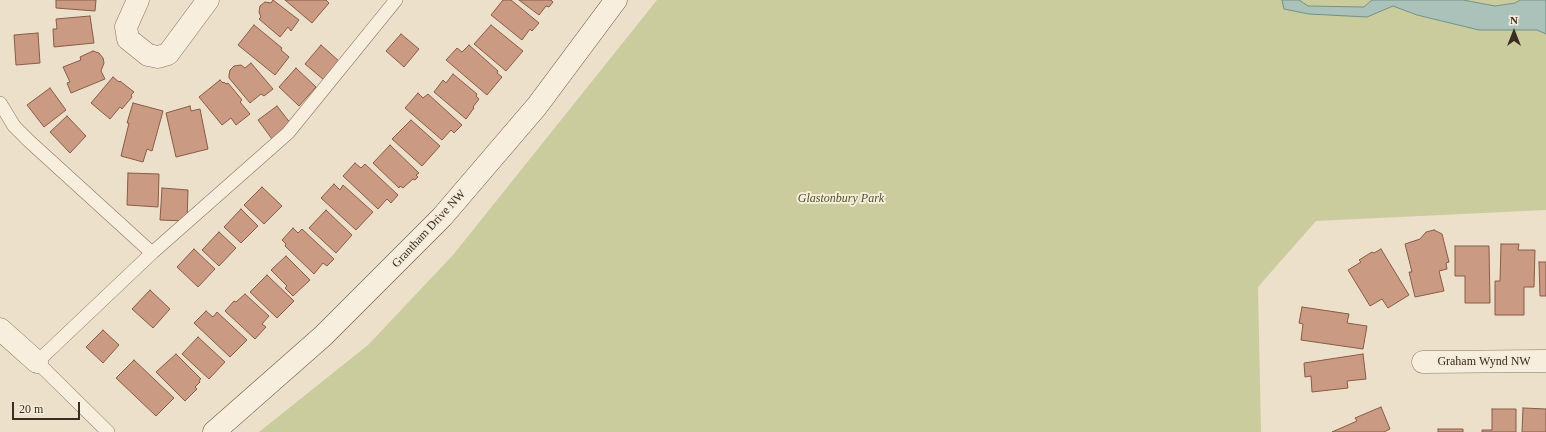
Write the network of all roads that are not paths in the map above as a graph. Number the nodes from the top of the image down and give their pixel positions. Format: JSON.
{"nodes":[{"id":1,"x":138,"y":0,"type":"edge"},
{"id":2,"x":208,"y":0,"type":"edge"},
{"id":3,"x":396,"y":0,"type":"edge"},
{"id":4,"x":616,"y":0,"type":"edge"},
{"id":5,"x":0,"y":103,"type":"edge"},
{"id":6,"x":152,"y":254,"type":"junction"},
{"id":7,"x":0,"y":329,"type":"edge"},
{"id":8,"x":1546,"y":361,"type":"edge"},
{"id":9,"x":37,"y":362,"type":"junction"},
{"id":10,"x":1423,"y":362,"type":"dead end"},
{"id":11,"x":108,"y":432,"type":"edge"},
{"id":12,"x":214,"y":432,"type":"edge"}],
"edges":[{"from":1,"to":2,"type":"street"},
{"from":3,"to":6,"type":"lane"},
{"from":4,"to":12,"type":"street","name":"Grantham Drive NW"},
{"from":5,"to":6,"type":"lane"},
{"from":6,"to":9,"type":"lane"},
{"from":7,"to":9,"type":"street"},
{"from":8,"to":10,"type":"street","name":"Graham Wynd NW"},
{"from":9,"to":11,"type":"lane"}]}
